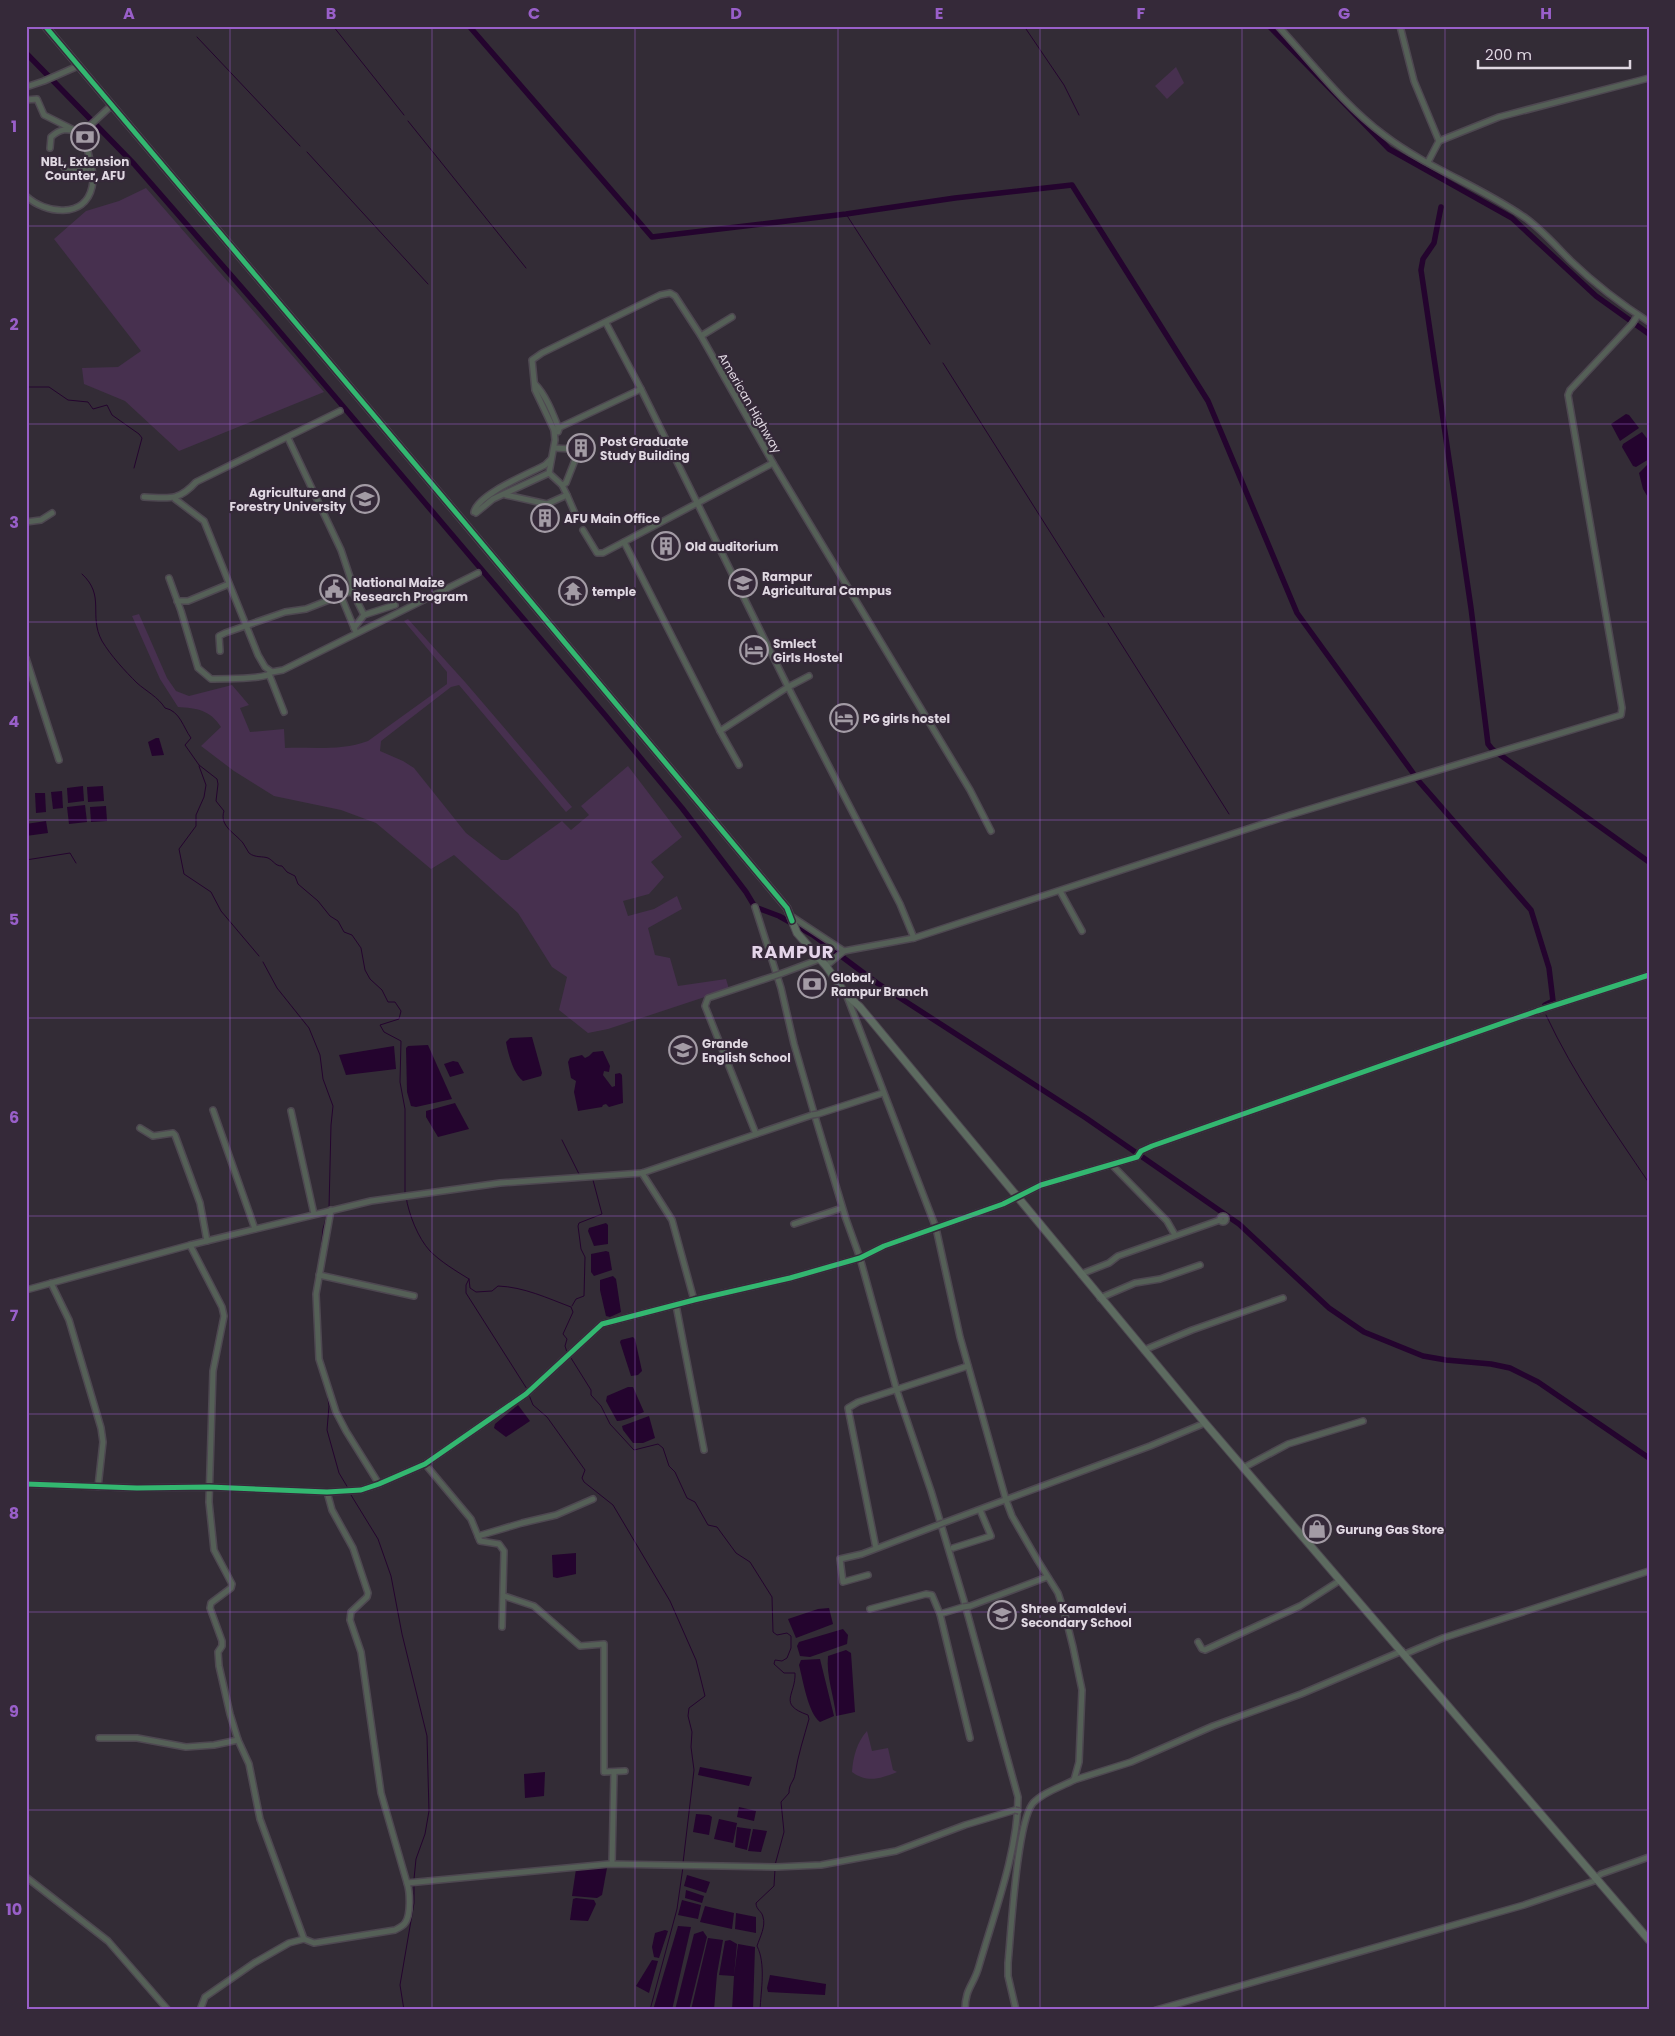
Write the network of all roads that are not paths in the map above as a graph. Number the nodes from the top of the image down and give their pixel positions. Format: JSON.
{"nodes":[{"id":1,"x":45,"y":26,"type":"edge"},
{"id":2,"x":1278,"y":26,"type":"edge"},
{"id":3,"x":1400,"y":26,"type":"edge"},
{"id":4,"x":78,"y":66,"type":"junction"},
{"id":5,"x":1649,"y":78,"type":"edge"},
{"id":6,"x":26,"y":87,"type":"edge"},
{"id":7,"x":26,"y":100,"type":"edge"},
{"id":8,"x":112,"y":105,"type":"junction"},
{"id":9,"x":72,"y":129,"type":"junction"},
{"id":10,"x":82,"y":132,"type":"junction"},
{"id":11,"x":1439,"y":141,"type":"junction"},
{"id":12,"x":50,"y":148,"type":"dead end"},
{"id":13,"x":1428,"y":162,"type":"junction"},
{"id":14,"x":90,"y":164,"type":"junction"},
{"id":15,"x":62,"y":165,"type":"dead end"},
{"id":16,"x":26,"y":196,"type":"edge"},
{"id":17,"x":732,"y":317,"type":"dead end"},
{"id":18,"x":1637,"y":317,"type":"junction"},
{"id":19,"x":1649,"y":322,"type":"edge"},
{"id":20,"x":606,"y":323,"type":"junction"},
{"id":21,"x":701,"y":336,"type":"junction"},
{"id":22,"x":641,"y":389,"type":"junction"},
{"id":23,"x":340,"y":411,"type":"dead end"},
{"id":24,"x":556,"y":430,"type":"junction"},
{"id":25,"x":288,"y":438,"type":"junction"},
{"id":26,"x":554,"y":448,"type":"junction"},
{"id":27,"x":552,"y":454,"type":"junction"},
{"id":28,"x":773,"y":463,"type":"junction"},
{"id":29,"x":549,"y":472,"type":"junction"},
{"id":30,"x":562,"y":485,"type":"junction"},
{"id":31,"x":505,"y":495,"type":"junction"},
{"id":32,"x":567,"y":495,"type":"junction"},
{"id":33,"x":144,"y":497,"type":"dead end"},
{"id":34,"x":175,"y":499,"type":"junction"},
{"id":35,"x":698,"y":503,"type":"junction"},
{"id":36,"x":52,"y":512,"type":"dead end"},
{"id":37,"x":577,"y":518,"type":"dead end"},
{"id":38,"x":26,"y":522,"type":"edge"},
{"id":39,"x":583,"y":530,"type":"dead end"},
{"id":40,"x":624,"y":542,"type":"junction"},
{"id":41,"x":478,"y":573,"type":"dead end"},
{"id":42,"x":169,"y":578,"type":"dead end"},
{"id":43,"x":230,"y":584,"type":"junction"},
{"id":44,"x":352,"y":591,"type":"junction"},
{"id":45,"x":341,"y":596,"type":"junction"},
{"id":46,"x":177,"y":600,"type":"junction"},
{"id":47,"x":395,"y":605,"type":"dead end"},
{"id":48,"x":364,"y":615,"type":"junction"},
{"id":49,"x":246,"y":625,"type":"junction"},
{"id":50,"x":355,"y":631,"type":"junction"},
{"id":51,"x":220,"y":651,"type":"dead end"},
{"id":52,"x":26,"y":658,"type":"edge"},
{"id":53,"x":270,"y":674,"type":"junction"},
{"id":54,"x":809,"y":676,"type":"dead end"},
{"id":55,"x":788,"y":687,"type":"junction"},
{"id":56,"x":284,"y":712,"type":"dead end"},
{"id":57,"x":720,"y":731,"type":"junction"},
{"id":58,"x":59,"y":760,"type":"dead end"},
{"id":59,"x":739,"y":765,"type":"dead end"},
{"id":60,"x":991,"y":831,"type":"dead end"},
{"id":61,"x":1060,"y":891,"type":"junction"},
{"id":62,"x":755,"y":907,"type":"dead end"},
{"id":63,"x":791,"y":919,"type":"junction"},
{"id":64,"x":1082,"y":930,"type":"dead end"},
{"id":65,"x":914,"y":938,"type":"junction"},
{"id":66,"x":842,"y":952,"type":"junction"},
{"id":67,"x":820,"y":959,"type":"junction"},
{"id":68,"x":826,"y":966,"type":"junction"},
{"id":69,"x":1649,"y":975,"type":"edge"},
{"id":70,"x":845,"y":993,"type":"junction"},
{"id":71,"x":883,"y":1093,"type":"junction"},
{"id":72,"x":213,"y":1110,"type":"dead end"},
{"id":73,"x":290,"y":1111,"type":"dead end"},
{"id":74,"x":140,"y":1128,"type":"dead end"},
{"id":75,"x":756,"y":1134,"type":"junction"},
{"id":76,"x":1112,"y":1165,"type":"junction"},
{"id":77,"x":642,"y":1173,"type":"junction"},
{"id":78,"x":1017,"y":1196,"type":"junction"},
{"id":79,"x":842,"y":1208,"type":"junction"},
{"id":80,"x":331,"y":1210,"type":"junction"},
{"id":81,"x":314,"y":1214,"type":"junction"},
{"id":82,"x":1220,"y":1220,"type":"dead end"},
{"id":83,"x":794,"y":1224,"type":"dead end"},
{"id":84,"x":936,"y":1228,"type":"junction"},
{"id":85,"x":255,"y":1229,"type":"junction"},
{"id":86,"x":1175,"y":1236,"type":"junction"},
{"id":87,"x":207,"y":1241,"type":"junction"},
{"id":88,"x":190,"y":1245,"type":"junction"},
{"id":89,"x":858,"y":1258,"type":"junction"},
{"id":90,"x":1200,"y":1265,"type":"dead end"},
{"id":91,"x":1081,"y":1274,"type":"junction"},
{"id":92,"x":319,"y":1275,"type":"junction"},
{"id":93,"x":51,"y":1283,"type":"junction"},
{"id":94,"x":26,"y":1290,"type":"edge"},
{"id":95,"x":414,"y":1296,"type":"dead end"},
{"id":96,"x":1100,"y":1298,"type":"junction"},
{"id":97,"x":1283,"y":1298,"type":"dead end"},
{"id":98,"x":694,"y":1300,"type":"junction"},
{"id":99,"x":676,"y":1305,"type":"junction"},
{"id":100,"x":1144,"y":1350,"type":"junction"},
{"id":101,"x":968,"y":1366,"type":"junction"},
{"id":102,"x":897,"y":1391,"type":"junction"},
{"id":103,"x":1362,"y":1421,"type":"dead end"},
{"id":104,"x":1205,"y":1423,"type":"junction"},
{"id":105,"x":704,"y":1450,"type":"dead end"},
{"id":106,"x":425,"y":1464,"type":"junction"},
{"id":107,"x":1243,"y":1468,"type":"junction"},
{"id":108,"x":26,"y":1484,"type":"edge"},
{"id":109,"x":379,"y":1484,"type":"junction"},
{"id":110,"x":98,"y":1487,"type":"junction"},
{"id":111,"x":209,"y":1487,"type":"junction"},
{"id":112,"x":327,"y":1492,"type":"junction"},
{"id":113,"x":594,"y":1499,"type":"dead end"},
{"id":114,"x":1006,"y":1500,"type":"junction"},
{"id":115,"x":980,"y":1510,"type":"junction"},
{"id":116,"x":478,"y":1536,"type":"junction"},
{"id":117,"x":876,"y":1548,"type":"junction"},
{"id":118,"x":953,"y":1548,"type":"dead end"},
{"id":119,"x":1649,"y":1571,"type":"edge"},
{"id":120,"x":868,"y":1575,"type":"dead end"},
{"id":121,"x":1047,"y":1576,"type":"junction"},
{"id":122,"x":1339,"y":1581,"type":"junction"},
{"id":123,"x":504,"y":1596,"type":"junction"},
{"id":124,"x":870,"y":1609,"type":"dead end"},
{"id":125,"x":940,"y":1614,"type":"junction"},
{"id":126,"x":502,"y":1628,"type":"dead end"},
{"id":127,"x":1198,"y":1642,"type":"dead end"},
{"id":128,"x":1404,"y":1653,"type":"junction"},
{"id":129,"x":99,"y":1738,"type":"dead end"},
{"id":130,"x":970,"y":1738,"type":"dead end"},
{"id":131,"x":238,"y":1740,"type":"junction"},
{"id":132,"x":625,"y":1771,"type":"dead end"},
{"id":133,"x":614,"y":1772,"type":"junction"},
{"id":134,"x":1074,"y":1780,"type":"junction"},
{"id":135,"x":1027,"y":1814,"type":"junction"},
{"id":136,"x":1649,"y":1857,"type":"edge"},
{"id":137,"x":612,"y":1864,"type":"junction"},
{"id":138,"x":26,"y":1877,"type":"edge"},
{"id":139,"x":1596,"y":1879,"type":"junction"},
{"id":140,"x":407,"y":1883,"type":"junction"},
{"id":141,"x":304,"y":1939,"type":"junction"},
{"id":142,"x":1649,"y":1940,"type":"edge"},
{"id":143,"x":168,"y":2010,"type":"edge"},
{"id":144,"x":200,"y":2010,"type":"edge"},
{"id":145,"x":965,"y":2010,"type":"edge"},
{"id":146,"x":1016,"y":2010,"type":"edge"},
{"id":147,"x":1156,"y":2010,"type":"edge"}],
"edges":[{"from":1,"to":4,"type":"main road"},
{"from":2,"to":13,"type":"street"},
{"from":3,"to":11,"type":"street"},
{"from":4,"to":6,"type":"street"},
{"from":4,"to":8,"type":"main road"},
{"from":5,"to":11,"type":"street"},
{"from":7,"to":9,"type":"street"},
{"from":8,"to":10,"type":"street"},
{"from":8,"to":63,"type":"main road"},
{"from":9,"to":10,"type":"street"},
{"from":9,"to":12,"type":"street"},
{"from":10,"to":14,"type":"street"},
{"from":11,"to":13,"type":"street"},
{"from":13,"to":18,"type":"street"},
{"from":14,"to":15,"type":"street"},
{"from":14,"to":16,"type":"street"},
{"from":17,"to":21,"type":"street"},
{"from":18,"to":19,"type":"street"},
{"from":18,"to":61,"type":"street"},
{"from":20,"to":21,"type":"street","name":"American Highway"},
{"from":20,"to":22,"type":"street"},
{"from":20,"to":24,"type":"street","name":"American Highway"},
{"from":21,"to":28,"type":"street","name":"American Highway"},
{"from":22,"to":24,"type":"street"},
{"from":22,"to":35,"type":"street"},
{"from":23,"to":25,"type":"street"},
{"from":24,"to":26,"type":"street","name":"American Highway"},
{"from":25,"to":34,"type":"street"},
{"from":25,"to":44,"type":"street"},
{"from":26,"to":27,"type":"street","name":"American Highway"},
{"from":26,"to":30,"type":"street"},
{"from":27,"to":29,"type":"street","name":"American Highway"},
{"from":27,"to":31,"type":"street"},
{"from":28,"to":35,"type":"street"},
{"from":28,"to":60,"type":"street","name":"American Highway"},
{"from":29,"to":30,"type":"street"},
{"from":29,"to":31,"type":"street"},
{"from":30,"to":32,"type":"street"},
{"from":31,"to":32,"type":"street"},
{"from":32,"to":37,"type":"street"},
{"from":33,"to":34,"type":"street"},
{"from":34,"to":43,"type":"street"},
{"from":35,"to":40,"type":"street"},
{"from":35,"to":55,"type":"street"},
{"from":36,"to":38,"type":"street"},
{"from":39,"to":40,"type":"street"},
{"from":40,"to":57,"type":"street"},
{"from":41,"to":50,"type":"street"},
{"from":42,"to":46,"type":"street"},
{"from":43,"to":46,"type":"street"},
{"from":43,"to":49,"type":"street"},
{"from":44,"to":45,"type":"street"},
{"from":44,"to":48,"type":"street"},
{"from":45,"to":49,"type":"street"},
{"from":45,"to":50,"type":"street"},
{"from":46,"to":53,"type":"street"},
{"from":47,"to":48,"type":"street"},
{"from":48,"to":50,"type":"street"},
{"from":49,"to":51,"type":"street"},
{"from":49,"to":53,"type":"street"},
{"from":50,"to":53,"type":"street"},
{"from":52,"to":58,"type":"street"},
{"from":53,"to":56,"type":"street"},
{"from":54,"to":55,"type":"street"},
{"from":55,"to":57,"type":"street"},
{"from":55,"to":65,"type":"street"},
{"from":57,"to":59,"type":"street"},
{"from":61,"to":64,"type":"street"},
{"from":61,"to":65,"type":"street"},
{"from":62,"to":79,"type":"street"},
{"from":63,"to":66,"type":"street"},
{"from":63,"to":67,"type":"main road"},
{"from":65,"to":66,"type":"street"},
{"from":66,"to":68,"type":"street"},
{"from":67,"to":68,"type":"main road"},
{"from":67,"to":75,"type":"street"},
{"from":68,"to":70,"type":"main road"},
{"from":69,"to":76,"type":"street"},
{"from":70,"to":71,"type":"street"},
{"from":70,"to":78,"type":"main road"},
{"from":71,"to":75,"type":"street"},
{"from":71,"to":84,"type":"street"},
{"from":72,"to":85,"type":"street"},
{"from":73,"to":81,"type":"street"},
{"from":74,"to":87,"type":"street"},
{"from":75,"to":77,"type":"street"},
{"from":76,"to":78,"type":"street"},
{"from":76,"to":86,"type":"street"},
{"from":77,"to":80,"type":"street"},
{"from":77,"to":98,"type":"street"},
{"from":78,"to":84,"type":"street"},
{"from":78,"to":91,"type":"main road"},
{"from":79,"to":83,"type":"street"},
{"from":79,"to":89,"type":"street"},
{"from":80,"to":81,"type":"street"},
{"from":80,"to":92,"type":"street"},
{"from":81,"to":85,"type":"street"},
{"from":82,"to":86,"type":"street"},
{"from":84,"to":89,"type":"street"},
{"from":84,"to":101,"type":"street"},
{"from":85,"to":87,"type":"street"},
{"from":86,"to":91,"type":"street"},
{"from":87,"to":88,"type":"street"},
{"from":88,"to":93,"type":"street"},
{"from":88,"to":111,"type":"street"},
{"from":89,"to":98,"type":"street"},
{"from":89,"to":102,"type":"street"},
{"from":90,"to":96,"type":"street"},
{"from":91,"to":96,"type":"main road"},
{"from":92,"to":95,"type":"street"},
{"from":92,"to":109,"type":"street"},
{"from":93,"to":94,"type":"street"},
{"from":93,"to":110,"type":"street"},
{"from":96,"to":100,"type":"main road"},
{"from":97,"to":100,"type":"street"},
{"from":98,"to":99,"type":"street"},
{"from":99,"to":105,"type":"street"},
{"from":99,"to":106,"type":"street"},
{"from":100,"to":104,"type":"main road"},
{"from":101,"to":102,"type":"street"},
{"from":101,"to":114,"type":"street"},
{"from":102,"to":117,"type":"street"},
{"from":102,"to":145,"type":"street"},
{"from":103,"to":107,"type":"street"},
{"from":104,"to":107,"type":"main road"},
{"from":104,"to":114,"type":"street"},
{"from":106,"to":109,"type":"street"},
{"from":106,"to":116,"type":"street"},
{"from":107,"to":122,"type":"main road"},
{"from":108,"to":110,"type":"street"},
{"from":109,"to":112,"type":"street"},
{"from":110,"to":111,"type":"street"},
{"from":111,"to":112,"type":"street"},
{"from":111,"to":131,"type":"street"},
{"from":112,"to":140,"type":"street"},
{"from":113,"to":116,"type":"street"},
{"from":114,"to":115,"type":"street"},
{"from":114,"to":121,"type":"street"},
{"from":115,"to":117,"type":"street"},
{"from":115,"to":118,"type":"street"},
{"from":116,"to":123,"type":"street"},
{"from":117,"to":120,"type":"street"},
{"from":119,"to":128,"type":"street"},
{"from":121,"to":125,"type":"street","bridge":true},
{"from":121,"to":134,"type":"street"},
{"from":122,"to":127,"type":"street"},
{"from":122,"to":128,"type":"main road"},
{"from":123,"to":126,"type":"street"},
{"from":123,"to":133,"type":"street"},
{"from":124,"to":125,"type":"street"},
{"from":125,"to":130,"type":"street"},
{"from":128,"to":134,"type":"street"},
{"from":128,"to":139,"type":"main road"},
{"from":129,"to":131,"type":"street"},
{"from":131,"to":141,"type":"street"},
{"from":132,"to":133,"type":"street"},
{"from":133,"to":137,"type":"street"},
{"from":134,"to":135,"type":"street"},
{"from":135,"to":137,"type":"street"},
{"from":135,"to":146,"type":"street"},
{"from":136,"to":139,"type":"street"},
{"from":137,"to":140,"type":"street"},
{"from":138,"to":143,"type":"street"},
{"from":139,"to":142,"type":"main road"},
{"from":139,"to":147,"type":"street"},
{"from":140,"to":141,"type":"street"},
{"from":141,"to":144,"type":"street"}]}
